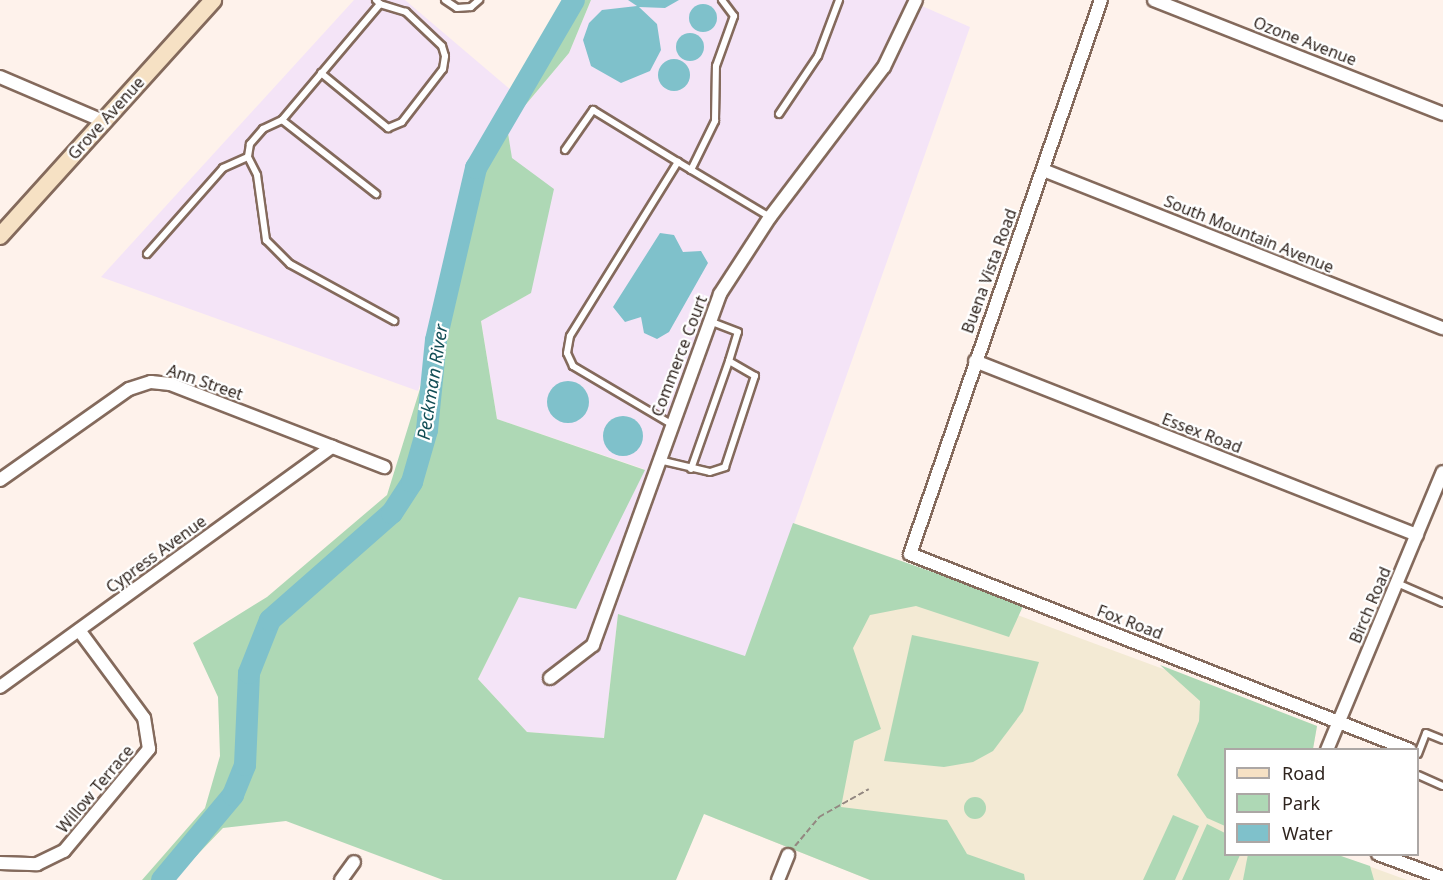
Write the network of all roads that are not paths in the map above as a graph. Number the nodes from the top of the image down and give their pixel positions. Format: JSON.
{"nodes":[{"id":1,"x":213,"y":0,"type":"edge"},
{"id":2,"x":444,"y":0,"type":"edge"},
{"id":3,"x":479,"y":0,"type":"edge"},
{"id":4,"x":722,"y":0,"type":"edge"},
{"id":5,"x":839,"y":0,"type":"edge"},
{"id":6,"x":916,"y":0,"type":"edge"},
{"id":7,"x":1101,"y":0,"type":"edge"},
{"id":8,"x":1154,"y":0,"type":"edge"},
{"id":9,"x":378,"y":2,"type":"edge"},
{"id":10,"x":321,"y":73,"type":"junction"},
{"id":11,"x":0,"y":77,"type":"edge"},
{"id":12,"x":778,"y":114,"type":"dead end"},
{"id":13,"x":1443,"y":114,"type":"edge"},
{"id":14,"x":282,"y":120,"type":"junction"},
{"id":15,"x":103,"y":121,"type":"junction"},
{"id":16,"x":564,"y":150,"type":"dead end"},
{"id":17,"x":248,"y":157,"type":"junction"},
{"id":18,"x":678,"y":162,"type":"junction"},
{"id":19,"x":691,"y":170,"type":"junction"},
{"id":20,"x":1043,"y":170,"type":"junction"},
{"id":21,"x":376,"y":194,"type":"dead end"},
{"id":22,"x":770,"y":217,"type":"junction"},
{"id":23,"x":0,"y":236,"type":"edge"},
{"id":24,"x":147,"y":254,"type":"dead end"},
{"id":25,"x":708,"y":320,"type":"junction"},
{"id":26,"x":394,"y":321,"type":"dead end"},
{"id":27,"x":1443,"y":328,"type":"edge"},
{"id":28,"x":729,"y":361,"type":"junction"},
{"id":29,"x":975,"y":361,"type":"junction"},
{"id":30,"x":671,"y":424,"type":"junction"},
{"id":31,"x":332,"y":447,"type":"junction"},
{"id":32,"x":658,"y":460,"type":"junction"},
{"id":33,"x":384,"y":467,"type":"dead end"},
{"id":34,"x":691,"y":469,"type":"junction"},
{"id":35,"x":1443,"y":472,"type":"edge"},
{"id":36,"x":0,"y":480,"type":"edge"},
{"id":37,"x":1417,"y":535,"type":"junction"},
{"id":38,"x":909,"y":554,"type":"joint"},
{"id":39,"x":1396,"y":583,"type":"junction"},
{"id":40,"x":1443,"y":603,"type":"edge"},
{"id":41,"x":79,"y":630,"type":"junction"},
{"id":42,"x":550,"y":678,"type":"dead end"},
{"id":43,"x":0,"y":687,"type":"edge"},
{"id":44,"x":1339,"y":720,"type":"junction"},
{"id":45,"x":1443,"y":740,"type":"edge"},
{"id":46,"x":1328,"y":748,"type":"edge"},
{"id":47,"x":1405,"y":748,"type":"edge"},
{"id":48,"x":1419,"y":750,"type":"edge"},
{"id":49,"x":1419,"y":775,"type":"edge"},
{"id":50,"x":1443,"y":786,"type":"edge"},
{"id":51,"x":788,"y":855,"type":"road end"},
{"id":52,"x":1381,"y":856,"type":"edge"},
{"id":53,"x":354,"y":862,"type":"dead end"},
{"id":54,"x":0,"y":863,"type":"edge"},
{"id":55,"x":1443,"y":878,"type":"edge"},
{"id":56,"x":341,"y":880,"type":"edge"},
{"id":57,"x":778,"y":880,"type":"edge"}],
"edges":[{"from":1,"to":15,"type":"street","name":"Grove Avenue"},
{"from":2,"to":3,"type":"lane"},
{"from":4,"to":19,"type":"lane"},
{"from":5,"to":12,"type":"lane"},
{"from":6,"to":22,"type":"street","name":"Commerce Court"},
{"from":7,"to":20,"type":"street","name":"Buena Vista Road"},
{"from":8,"to":13,"type":"street","name":"Ozone Avenue"},
{"from":9,"to":10,"type":"lane"},
{"from":9,"to":10,"type":"lane"},
{"from":10,"to":14,"type":"lane"},
{"from":11,"to":15,"type":"street"},
{"from":14,"to":17,"type":"lane"},
{"from":14,"to":21,"type":"lane"},
{"from":15,"to":23,"type":"street","name":"Grove Avenue"},
{"from":16,"to":18,"type":"lane"},
{"from":17,"to":24,"type":"lane"},
{"from":17,"to":26,"type":"lane"},
{"from":18,"to":19,"type":"lane"},
{"from":18,"to":30,"type":"lane"},
{"from":19,"to":22,"type":"lane"},
{"from":20,"to":27,"type":"street","name":"South Mountain Avenue"},
{"from":20,"to":29,"type":"street","name":"Buena Vista Road"},
{"from":22,"to":25,"type":"street","name":"Commerce Court"},
{"from":25,"to":28,"type":"lane"},
{"from":25,"to":30,"type":"street","name":"Commerce Court"},
{"from":28,"to":34,"type":"lane"},
{"from":28,"to":34,"type":"lane"},
{"from":29,"to":37,"type":"street","name":"Essex Road"},
{"from":29,"to":38,"type":"street","name":"Buena Vista Road"},
{"from":30,"to":32,"type":"street","name":"Commerce Court"},
{"from":31,"to":33,"type":"street","name":"Ann Street"},
{"from":31,"to":36,"type":"street","name":"Ann Street"},
{"from":31,"to":41,"type":"street","name":"Cypress Avenue"},
{"from":32,"to":34,"type":"lane"},
{"from":32,"to":42,"type":"street","name":"Commerce Court"},
{"from":35,"to":37,"type":"street","name":"Birch Road"},
{"from":37,"to":39,"type":"street","name":"Birch Road"},
{"from":38,"to":44,"type":"street","name":"Fox Road"},
{"from":39,"to":40,"type":"lane"},
{"from":39,"to":44,"type":"street","name":"Birch Road"},
{"from":41,"to":43,"type":"street","name":"Cypress Avenue"},
{"from":41,"to":54,"type":"street","name":"Willow Terrace"},
{"from":44,"to":46,"type":"street","name":"Birch Road"},
{"from":44,"to":47,"type":"street","name":"Fox Road"},
{"from":45,"to":48,"type":"lane"},
{"from":49,"to":50,"type":"lane"},
{"from":51,"to":57,"type":"street"},
{"from":52,"to":55,"type":"street"},
{"from":53,"to":56,"type":"street"}]}
